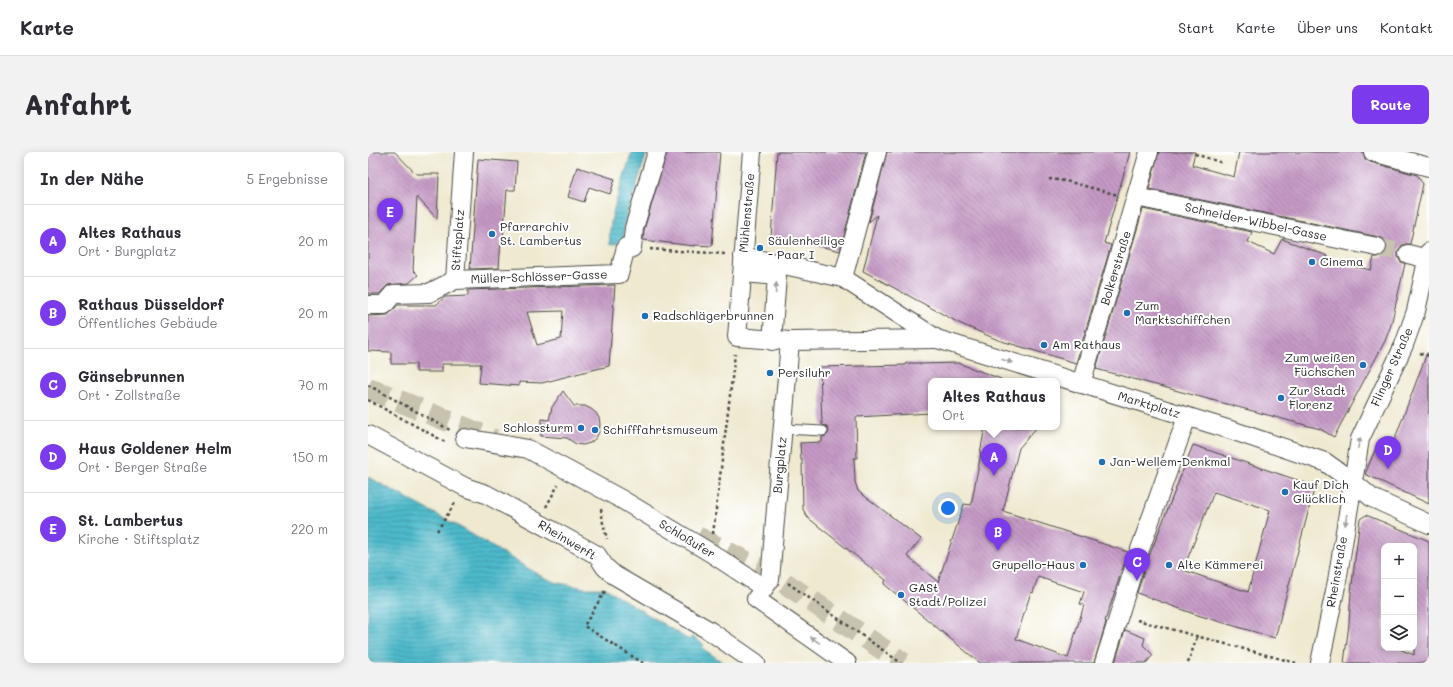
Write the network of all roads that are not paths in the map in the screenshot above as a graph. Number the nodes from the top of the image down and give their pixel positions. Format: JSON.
{"nodes":[{"id":1,"x":464,"y":152,"type":"edge"},
{"id":2,"x":657,"y":152,"type":"edge"},
{"id":3,"x":752,"y":152,"type":"edge"},
{"id":4,"x":877,"y":152,"type":"edge"},
{"id":5,"x":1149,"y":152,"type":"edge"},
{"id":6,"x":1373,"y":152,"type":"edge"},
{"id":7,"x":1429,"y":167,"type":"edge"},
{"id":8,"x":1136,"y":198,"type":"junction"},
{"id":9,"x":1377,"y":247,"type":"tunnel mouth"},
{"id":10,"x":1408,"y":254,"type":"tunnel mouth"},
{"id":11,"x":1428,"y":255,"type":"edge"},
{"id":12,"x":743,"y":264,"type":"junction"},
{"id":13,"x":843,"y":278,"type":"junction"},
{"id":14,"x":455,"y":280,"type":"junction"},
{"id":15,"x":368,"y":305,"type":"edge"},
{"id":16,"x":937,"y":339,"type":"junction"},
{"id":17,"x":772,"y":341,"type":"junction"},
{"id":18,"x":790,"y":341,"type":"junction"},
{"id":19,"x":1081,"y":384,"type":"junction"},
{"id":20,"x":1187,"y":416,"type":"junction"},
{"id":21,"x":783,"y":428,"type":"junction"},
{"id":22,"x":823,"y":431,"type":"dead end"},
{"id":23,"x":368,"y":435,"type":"edge"},
{"id":24,"x":465,"y":438,"type":"road end"},
{"id":25,"x":1352,"y":481,"type":"junction"},
{"id":26,"x":1429,"y":524,"type":"edge"},
{"id":27,"x":764,"y":588,"type":"junction"},
{"id":28,"x":756,"y":663,"type":"edge"},
{"id":29,"x":847,"y":663,"type":"edge"},
{"id":30,"x":1104,"y":663,"type":"edge"},
{"id":31,"x":1320,"y":663,"type":"edge"}],
"edges":[{"from":1,"to":14,"type":"street","name":"Stiftsplatz"},
{"from":2,"to":14,"type":"street","name":"Müller-Schlösser-Gasse"},
{"from":3,"to":12,"type":"street","name":"Mühlenstraße"},
{"from":4,"to":13,"type":"street"},
{"from":5,"to":8,"type":"street","name":"Bolkerstraße"},
{"from":6,"to":7,"type":"street"},
{"from":8,"to":9,"type":"street","name":"Schneider-Wibbel-Gasse"},
{"from":8,"to":19,"type":"street","name":"Bolkerstraße"},
{"from":10,"to":11,"type":"street"},
{"from":25,"to":11,"type":"street","name":"Flinger Straße","one_way":true},
{"from":12,"to":13,"type":"street"},
{"from":17,"to":12,"type":"street","one_way":true},
{"from":12,"to":17,"type":"street"},
{"from":13,"to":16,"type":"street"},
{"from":14,"to":15,"type":"street","name":"Stiftsplatz"},
{"from":16,"to":18,"type":"street"},
{"from":16,"to":19,"type":"street","name":"Marktplatz","one_way":true},
{"from":17,"to":18,"type":"street"},
{"from":18,"to":21,"type":"street","name":"Burgplatz"},
{"from":19,"to":20,"type":"street","name":"Marktplatz"},
{"from":20,"to":25,"type":"street"},
{"from":20,"to":30,"type":"street","name":"Marktplatz"},
{"from":21,"to":22,"type":"lane"},
{"from":21,"to":27,"type":"street","name":"Burgplatz"},
{"from":23,"to":28,"type":"street","name":"Rheinwerft"},
{"from":24,"to":27,"type":"street","name":"Schloßufer"},
{"from":25,"to":26,"type":"street"},
{"from":25,"to":31,"type":"street","name":"Rheinstraße","one_way":true},
{"from":29,"to":27,"type":"street","name":"Burgplatz","one_way":true}]}
